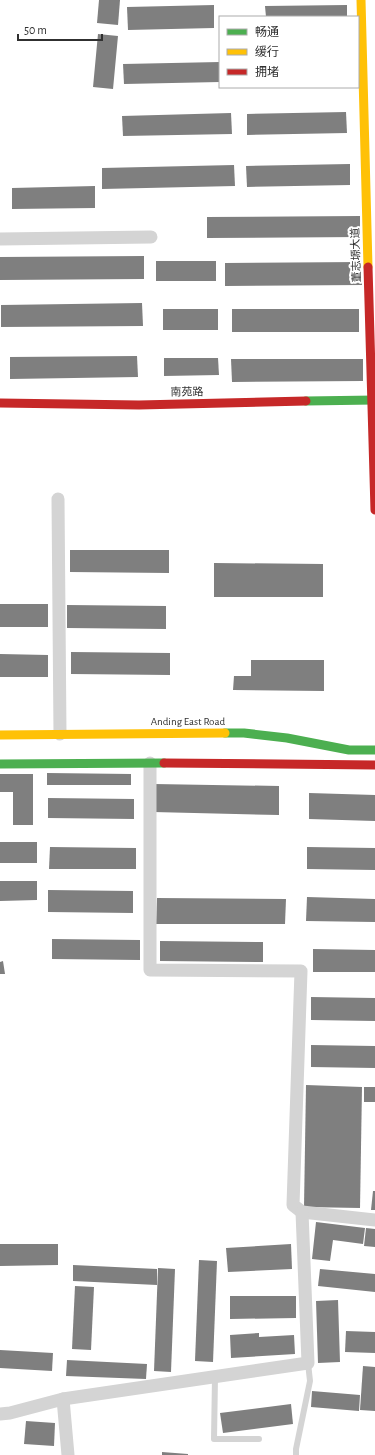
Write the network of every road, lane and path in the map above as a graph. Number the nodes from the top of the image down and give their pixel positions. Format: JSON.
{"nodes":[{"id":1,"x":362,"y":0,"type":"edge"},
{"id":2,"x":368,"y":0,"type":"edge"},
{"id":3,"x":152,"y":237,"type":"dead end"},
{"id":4,"x":0,"y":239,"type":"edge"},
{"id":5,"x":375,"y":299,"type":"edge"},
{"id":6,"x":0,"y":398,"type":"edge"},
{"id":7,"x":373,"y":398,"type":"edge"},
{"id":8,"x":0,"y":403,"type":"edge"},
{"id":9,"x":58,"y":499,"type":"dead end"},
{"id":10,"x":375,"y":510,"type":"edge"},
{"id":11,"x":60,"y":734,"type":"junction"},
{"id":12,"x":0,"y":735,"type":"edge"},
{"id":13,"x":375,"y":750,"type":"edge"},
{"id":14,"x":150,"y":763,"type":"junction"},
{"id":15,"x":0,"y":764,"type":"edge"},
{"id":16,"x":375,"y":765,"type":"edge"},
{"id":17,"x":302,"y":1212,"type":"junction"},
{"id":18,"x":375,"y":1220,"type":"edge"},
{"id":19,"x":308,"y":1363,"type":"junction"},
{"id":20,"x":216,"y":1377,"type":"junction"},
{"id":21,"x":64,"y":1399,"type":"junction"},
{"id":22,"x":0,"y":1414,"type":"edge"},
{"id":23,"x":259,"y":1439,"type":"dead end"},
{"id":24,"x":68,"y":1455,"type":"edge"},
{"id":25,"x":296,"y":1455,"type":"edge"}],
"edges":[{"from":1,"to":7,"type":"street","name":"董志塬大道"},
{"from":2,"to":5,"type":"street","name":"董志塬大道"},
{"from":3,"to":4,"type":"street"},
{"from":6,"to":7,"type":"street","name":"南苑路"},
{"from":7,"to":8,"type":"street","name":"南苑路"},
{"from":7,"to":10,"type":"street","name":"董志塬大道"},
{"from":9,"to":11,"type":"street"},
{"from":11,"to":12,"type":"street","name":"Anding East Road"},
{"from":11,"to":13,"type":"street","name":"Anding East Road"},
{"from":14,"to":15,"type":"street"},
{"from":14,"to":16,"type":"street"},
{"from":14,"to":17,"type":"street"},
{"from":17,"to":18,"type":"street"},
{"from":17,"to":19,"type":"street"},
{"from":19,"to":20,"type":"street"},
{"from":19,"to":25,"type":"lane"},
{"from":20,"to":21,"type":"street"},
{"from":20,"to":23,"type":"lane"},
{"from":21,"to":22,"type":"street"},
{"from":21,"to":24,"type":"street"}]}
